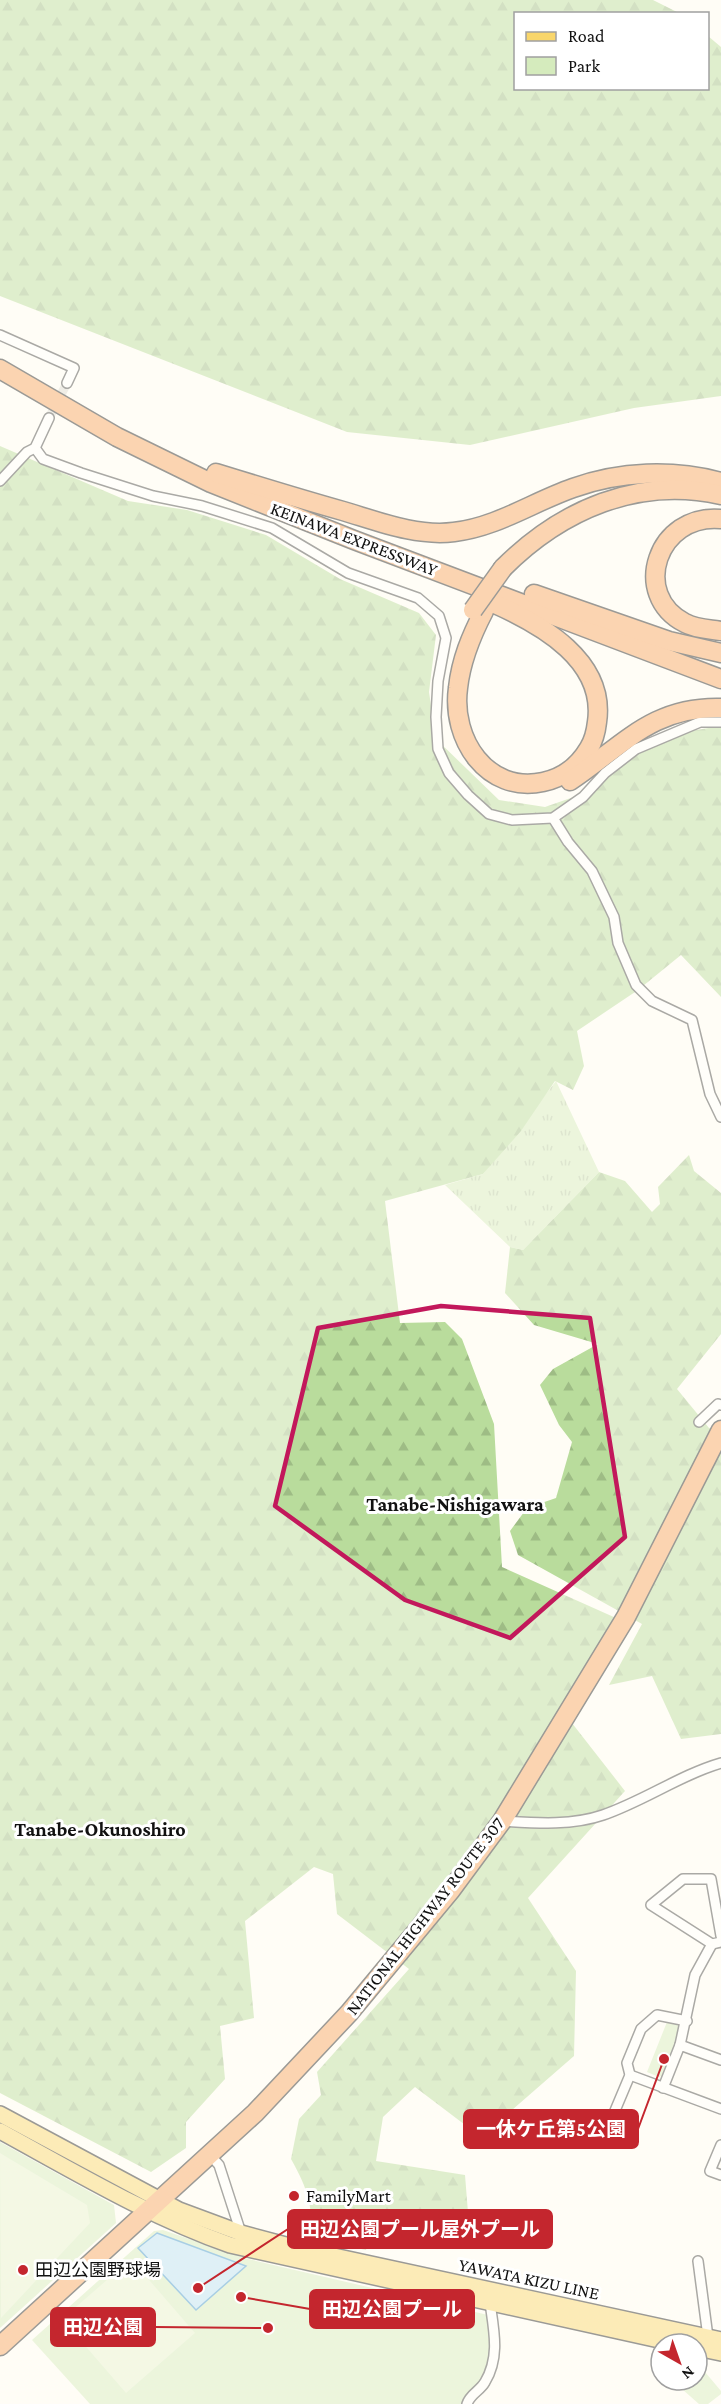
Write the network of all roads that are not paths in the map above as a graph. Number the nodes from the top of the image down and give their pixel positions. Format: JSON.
{"nodes":[{"id":1,"x":0,"y":335,"type":"edge"},
{"id":2,"x":0,"y":360,"type":"edge"},
{"id":3,"x":0,"y":369,"type":"edge"},
{"id":4,"x":67,"y":383,"type":"tunnel mouth"},
{"id":5,"x":49,"y":418,"type":"tunnel mouth"},
{"id":6,"x":35,"y":448,"type":"junction"},
{"id":7,"x":216,"y":473,"type":"junction"},
{"id":8,"x":0,"y":481,"type":"edge"},
{"id":9,"x":721,"y":482,"type":"edge"},
{"id":10,"x":226,"y":489,"type":"junction"},
{"id":11,"x":721,"y":495,"type":"edge"},
{"id":12,"x":721,"y":504,"type":"edge"},
{"id":13,"x":721,"y":519,"type":"edge"},
{"id":14,"x":508,"y":570,"type":"junction"},
{"id":15,"x":479,"y":610,"type":"junction"},
{"id":16,"x":721,"y":631,"type":"edge"},
{"id":17,"x":721,"y":653,"type":"edge"},
{"id":18,"x":721,"y":679,"type":"edge"},
{"id":19,"x":721,"y":708,"type":"edge"},
{"id":20,"x":721,"y":722,"type":"edge"},
{"id":21,"x":553,"y":818,"type":"junction"},
{"id":22,"x":721,"y":1116,"type":"edge"},
{"id":23,"x":721,"y":1405,"type":"edge"},
{"id":24,"x":699,"y":1422,"type":"dead end"},
{"id":25,"x":721,"y":1430,"type":"edge"},
{"id":26,"x":721,"y":1763,"type":"edge"},
{"id":27,"x":502,"y":1821,"type":"junction"},
{"id":28,"x":719,"y":1917,"type":"edge"},
{"id":29,"x":721,"y":1936,"type":"edge"},
{"id":30,"x":716,"y":1943,"type":"edge"},
{"id":31,"x":687,"y":2021,"type":"junction"},
{"id":32,"x":680,"y":2045,"type":"junction"},
{"id":33,"x":721,"y":2060,"type":"edge"},
{"id":34,"x":630,"y":2075,"type":"junction"},
{"id":35,"x":663,"y":2088,"type":"junction"},
{"id":36,"x":721,"y":2109,"type":"edge"},
{"id":37,"x":0,"y":2114,"type":"edge"},
{"id":38,"x":0,"y":2131,"type":"edge"},
{"id":39,"x":609,"y":2137,"type":"dead end"},
{"id":40,"x":721,"y":2145,"type":"edge"},
{"id":41,"x":210,"y":2155,"type":"junction"},
{"id":42,"x":721,"y":2175,"type":"edge"},
{"id":43,"x":153,"y":2205,"type":"junction"},
{"id":44,"x":241,"y":2233,"type":"junction"},
{"id":45,"x":698,"y":2262,"type":"dead end"},
{"id":46,"x":490,"y":2303,"type":"junction"},
{"id":47,"x":665,"y":2332,"type":"edge"},
{"id":48,"x":708,"y":2332,"type":"edge"},
{"id":49,"x":649,"y":2338,"type":"edge"},
{"id":50,"x":709,"y":2342,"type":"edge"},
{"id":51,"x":0,"y":2346,"type":"edge"},
{"id":52,"x":721,"y":2353,"type":"edge"},
{"id":53,"x":467,"y":2404,"type":"edge"}],
"edges":[{"from":1,"to":4,"type":"street"},
{"from":2,"to":7,"type":"highway","name":"KEINAWA EXPRESSWAY"},
{"from":3,"to":10,"type":"highway","name":"KEINAWA EXPRESSWAY"},
{"from":5,"to":6,"type":"street"},
{"from":6,"to":8,"type":"street"},
{"from":6,"to":21,"type":"street"},
{"from":7,"to":9,"type":"highway"},
{"from":7,"to":17,"type":"highway","name":"KEINAWA EXPRESSWAY"},
{"from":10,"to":15,"type":"highway"},
{"from":10,"to":18,"type":"highway","name":"KEINAWA EXPRESSWAY"},
{"from":11,"to":14,"type":"highway"},
{"from":12,"to":14,"type":"highway"},
{"from":13,"to":16,"type":"highway"},
{"from":14,"to":15,"type":"highway"},
{"from":15,"to":19,"type":"highway"},
{"from":20,"to":21,"type":"street"},
{"from":21,"to":22,"type":"street"},
{"from":23,"to":24,"type":"street"},
{"from":25,"to":27,"type":"highway","name":"NATIONAL HIGHWAY ROUTE 307"},
{"from":26,"to":27,"type":"street"},
{"from":27,"to":41,"type":"highway","name":"NATIONAL HIGHWAY ROUTE 307"},
{"from":28,"to":29,"type":"street"},
{"from":28,"to":30,"type":"street"},
{"from":30,"to":31,"type":"street"},
{"from":31,"to":32,"type":"street"},
{"from":31,"to":34,"type":"street"},
{"from":32,"to":33,"type":"street"},
{"from":32,"to":35,"type":"street"},
{"from":34,"to":35,"type":"street"},
{"from":34,"to":39,"type":"street"},
{"from":35,"to":36,"type":"street"},
{"from":37,"to":43,"type":"main road","name":"YAWATA KIZU LINE"},
{"from":38,"to":43,"type":"main road","name":"YAWATA KIZU LINE"},
{"from":40,"to":42,"type":"street"},
{"from":41,"to":43,"type":"highway","name":"NATIONAL HIGHWAY ROUTE 307"},
{"from":41,"to":44,"type":"street"},
{"from":43,"to":44,"type":"main road","name":"YAWATA KIZU LINE"},
{"from":43,"to":46,"type":"main road","name":"YAWATA KIZU LINE"},
{"from":43,"to":51,"type":"highway","name":"NATIONAL HIGHWAY ROUTE 307"},
{"from":44,"to":47,"type":"main road","name":"YAWATA KIZU LINE"},
{"from":45,"to":48,"type":"street"},
{"from":46,"to":49,"type":"main road","name":"YAWATA KIZU LINE"},
{"from":46,"to":53,"type":"street"},
{"from":50,"to":52,"type":"main road","name":"YAWATA KIZU LINE"}]}
